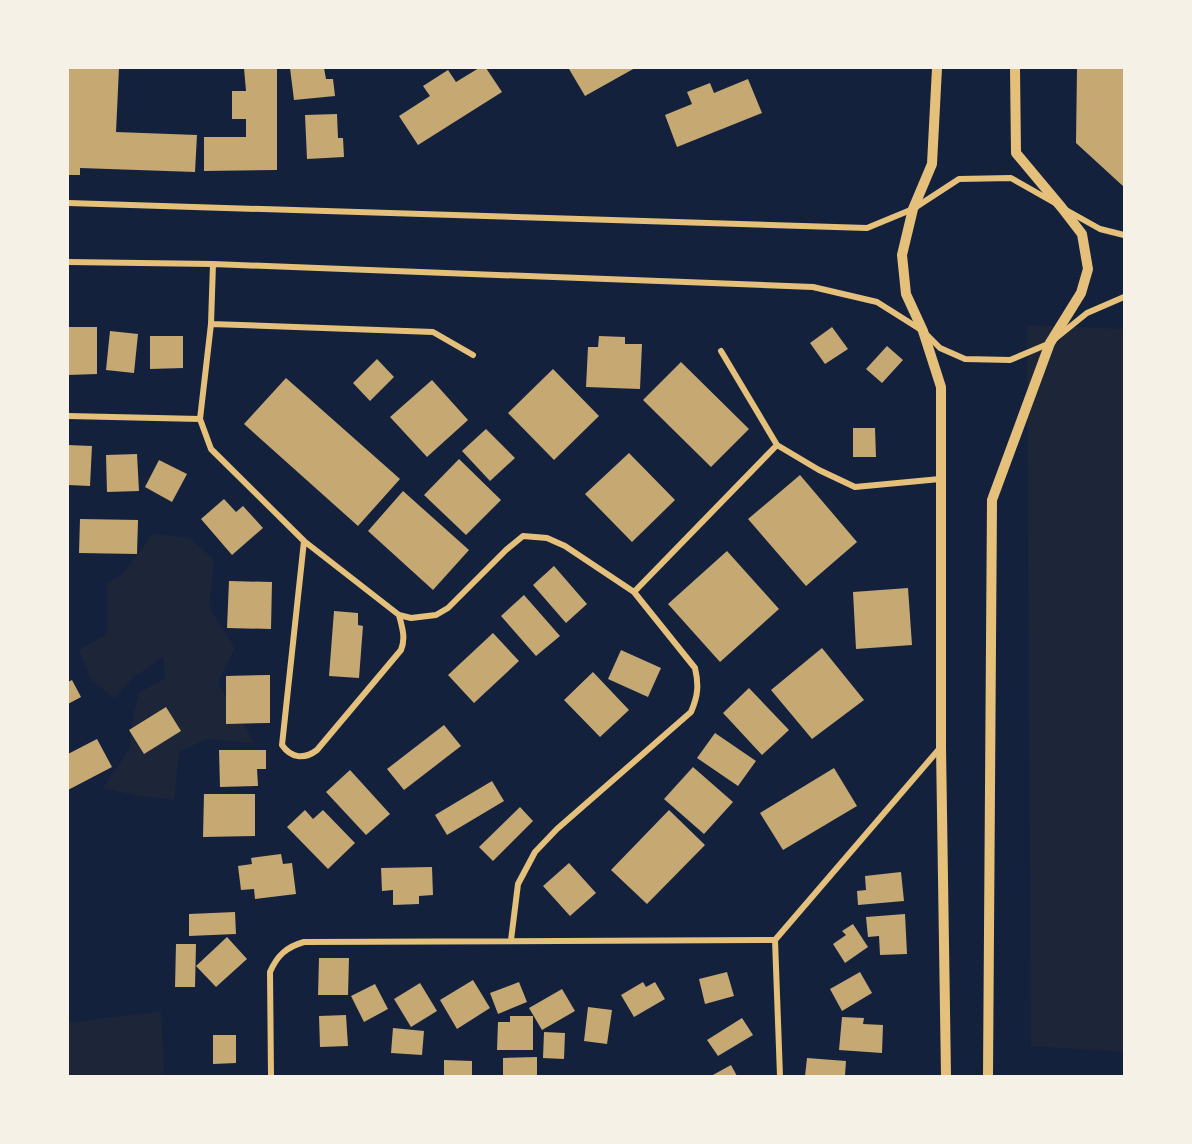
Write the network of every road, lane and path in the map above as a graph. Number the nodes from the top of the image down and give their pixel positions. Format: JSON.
{"nodes":[{"id":1,"x":937,"y":68,"type":"edge"},
{"id":2,"x":1015,"y":68,"type":"edge"},
{"id":3,"x":68,"y":203,"type":"edge"},
{"id":4,"x":1062,"y":208,"type":"junction"},
{"id":5,"x":913,"y":209,"type":"junction"},
{"id":6,"x":1125,"y":234,"type":"edge"},
{"id":7,"x":68,"y":262,"type":"edge"},
{"id":8,"x":213,"y":264,"type":"junction"},
{"id":9,"x":1125,"y":297,"type":"edge"},
{"id":10,"x":211,"y":324,"type":"junction"},
{"id":11,"x":923,"y":331,"type":"junction"},
{"id":12,"x":1050,"y":343,"type":"junction"},
{"id":13,"x":721,"y":351,"type":"dead end"},
{"id":14,"x":473,"y":355,"type":"dead end"},
{"id":15,"x":68,"y":416,"type":"edge"},
{"id":16,"x":200,"y":419,"type":"junction"},
{"id":17,"x":777,"y":445,"type":"junction"},
{"id":18,"x":940,"y":479,"type":"junction"},
{"id":19,"x":304,"y":541,"type":"junction"},
{"id":20,"x":634,"y":592,"type":"junction"},
{"id":21,"x":399,"y":615,"type":"junction"},
{"id":22,"x":940,"y":747,"type":"junction"},
{"id":23,"x":511,"y":940,"type":"junction"},
{"id":24,"x":775,"y":940,"type":"junction"},
{"id":25,"x":271,"y":1077,"type":"edge"},
{"id":26,"x":780,"y":1077,"type":"edge"},
{"id":27,"x":946,"y":1077,"type":"edge"},
{"id":28,"x":988,"y":1077,"type":"edge"}],
"edges":[{"from":1,"to":5,"type":"street"},
{"from":2,"to":4,"type":"street"},
{"from":3,"to":5,"type":"street"},
{"from":4,"to":5,"type":"street"},
{"from":4,"to":6,"type":"street"},
{"from":4,"to":12,"type":"street"},
{"from":5,"to":11,"type":"street"},
{"from":7,"to":8,"type":"street"},
{"from":8,"to":10,"type":"street"},
{"from":8,"to":11,"type":"street"},
{"from":9,"to":12,"type":"street"},
{"from":10,"to":14,"type":"street"},
{"from":10,"to":16,"type":"street"},
{"from":11,"to":12,"type":"street"},
{"from":11,"to":18,"type":"street"},
{"from":12,"to":28,"type":"street"},
{"from":13,"to":17,"type":"street"},
{"from":15,"to":16,"type":"street"},
{"from":16,"to":19,"type":"street"},
{"from":17,"to":18,"type":"street"},
{"from":17,"to":20,"type":"street"},
{"from":18,"to":22,"type":"street"},
{"from":19,"to":21,"type":"street"},
{"from":19,"to":21,"type":"street"},
{"from":20,"to":21,"type":"street"},
{"from":20,"to":23,"type":"street"},
{"from":22,"to":24,"type":"street"},
{"from":22,"to":27,"type":"street"},
{"from":23,"to":24,"type":"street"},
{"from":23,"to":25,"type":"street"},
{"from":24,"to":26,"type":"street"}]}
